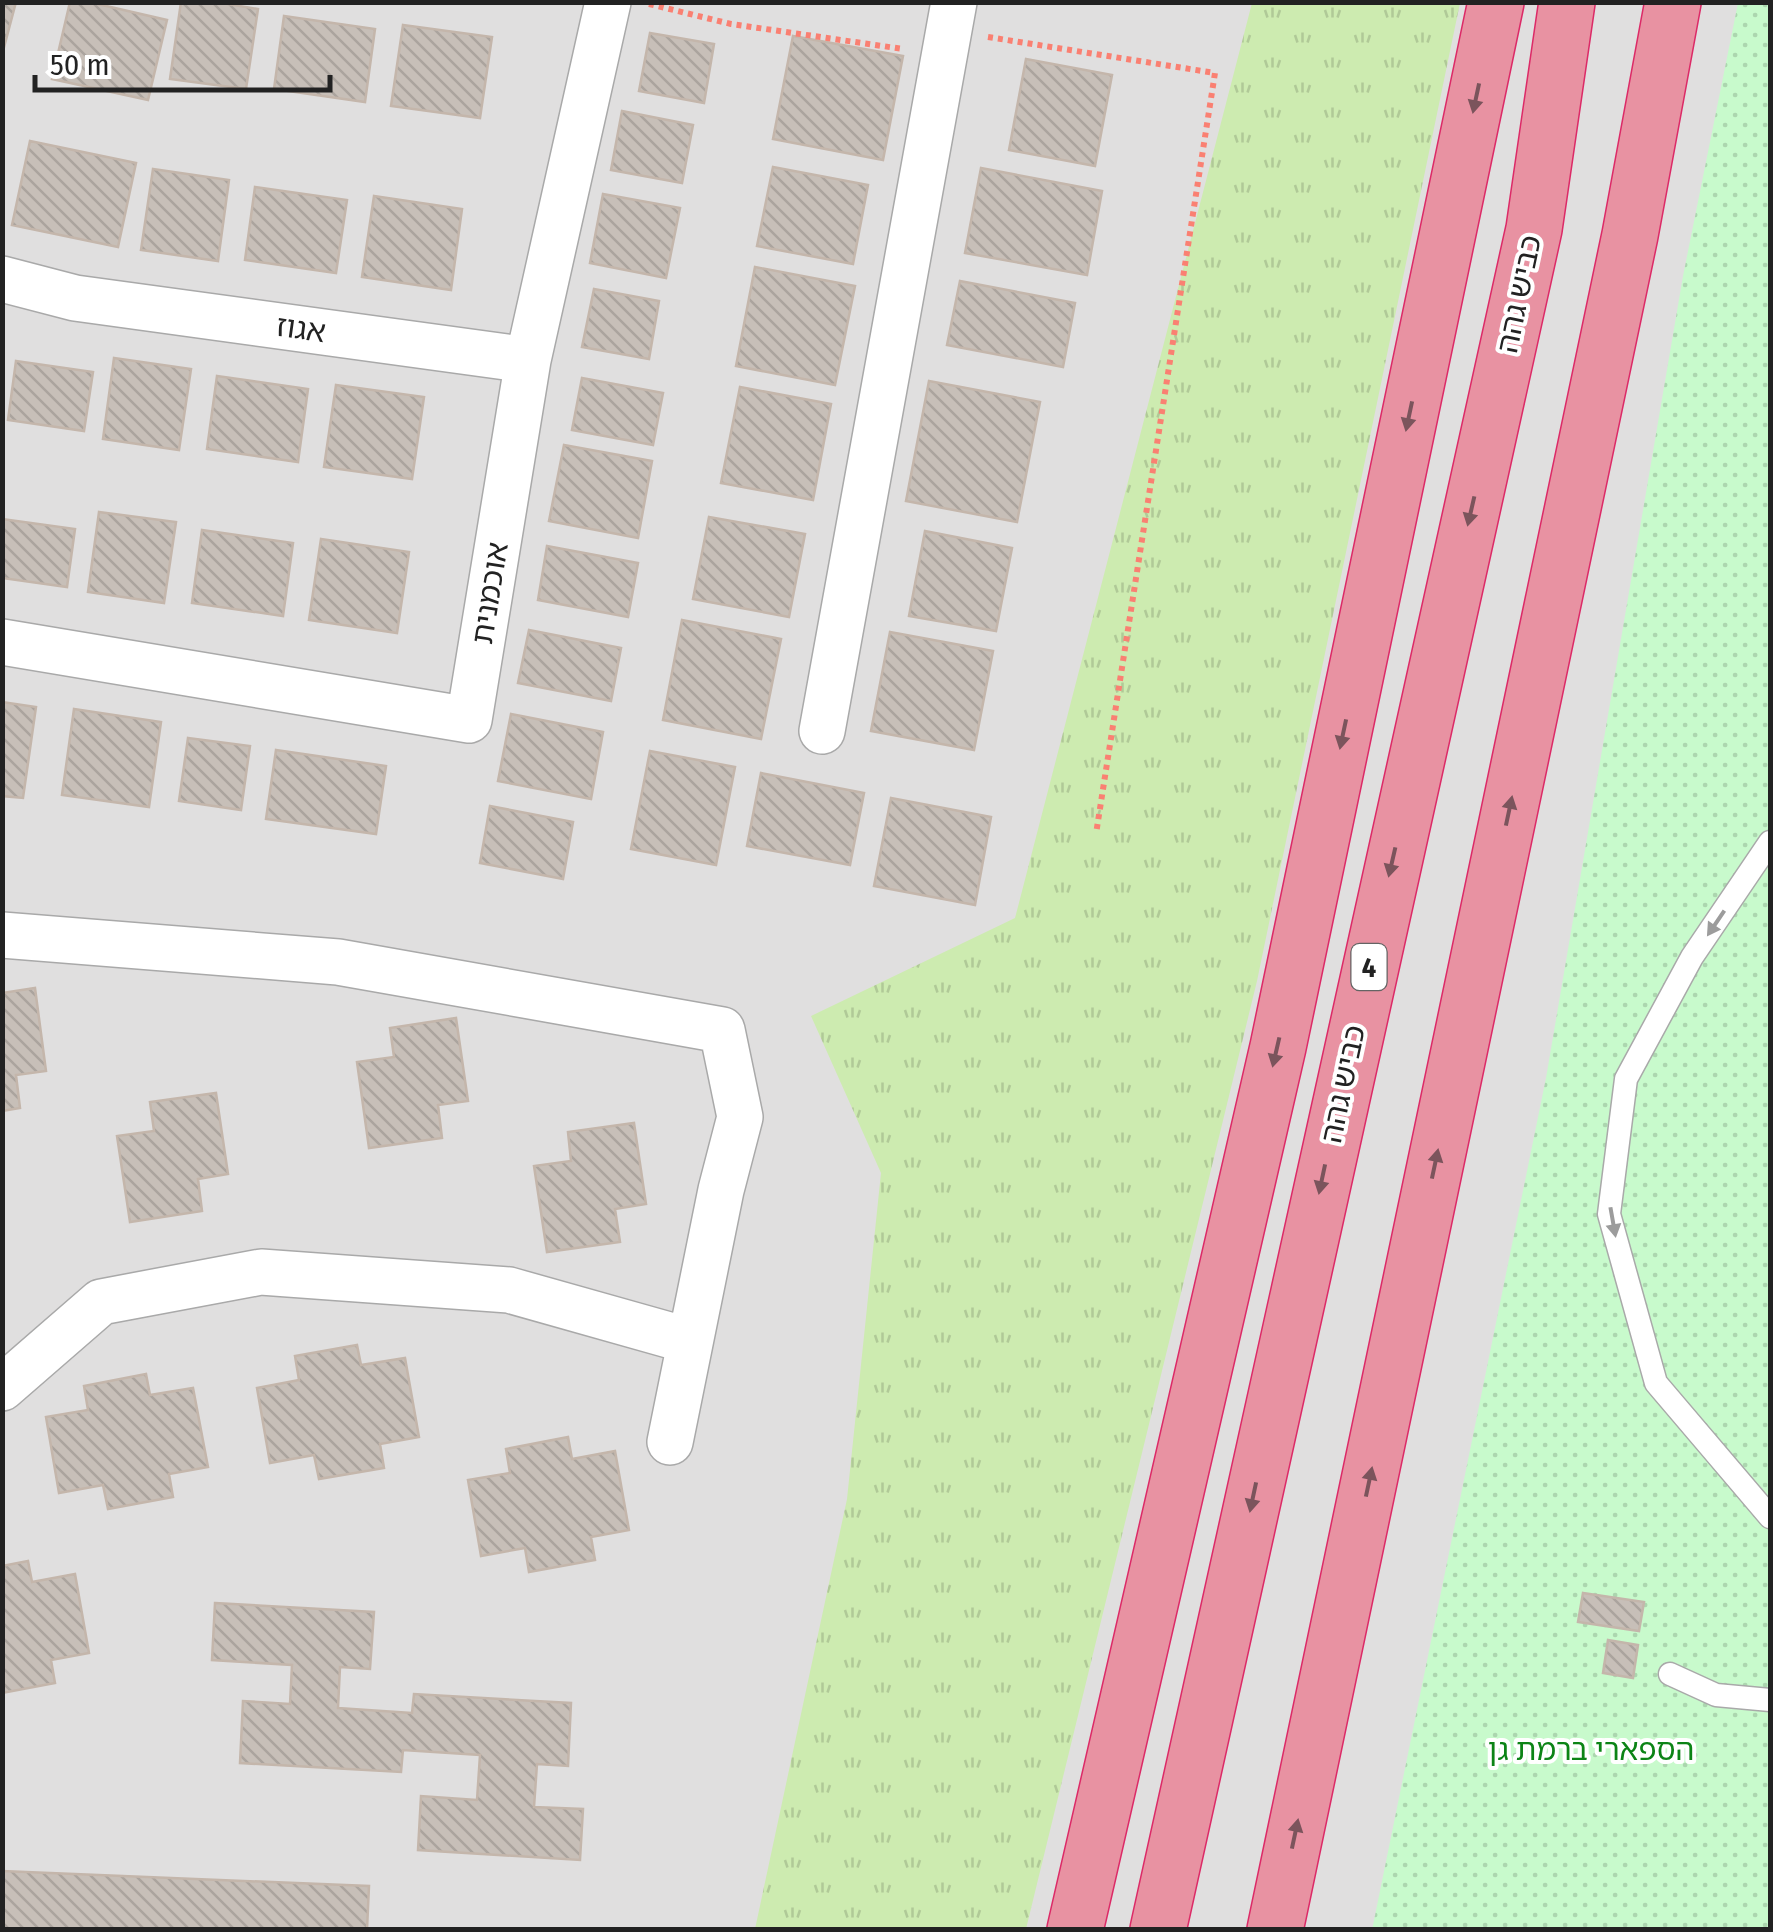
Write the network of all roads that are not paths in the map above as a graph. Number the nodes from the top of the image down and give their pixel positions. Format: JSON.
{"nodes":[{"id":1,"x":608,"y":2,"type":"edge"},
{"id":2,"x":1496,"y":2,"type":"edge"},
{"id":3,"x":1567,"y":2,"type":"edge"},
{"id":4,"x":1673,"y":2,"type":"edge"},
{"id":5,"x":949,"y":29,"type":"edge"},
{"id":6,"x":2,"y":279,"type":"edge"},
{"id":7,"x":528,"y":360,"type":"junction"},
{"id":8,"x":2,"y":642,"type":"edge"},
{"id":9,"x":822,"y":731,"type":"dead end"},
{"id":10,"x":1770,"y":842,"type":"edge"},
{"id":11,"x":2,"y":934,"type":"edge"},
{"id":12,"x":690,"y":1340,"type":"junction"},
{"id":13,"x":2,"y":1388,"type":"edge"},
{"id":14,"x":670,"y":1442,"type":"dead end"},
{"id":15,"x":1770,"y":1517,"type":"edge"},
{"id":16,"x":1670,"y":1674,"type":"dead end"},
{"id":17,"x":1770,"y":1700,"type":"edge"},
{"id":18,"x":1075,"y":1930,"type":"edge"},
{"id":19,"x":1158,"y":1930,"type":"edge"},
{"id":20,"x":1275,"y":1930,"type":"edge"}],
"edges":[{"from":1,"to":7,"type":"street","name":"אוכמנית"},
{"from":2,"to":18,"type":"highway","one_way":true},
{"from":3,"to":19,"type":"highway","name":"כביש גהה","number":"4","one_way":true},
{"from":20,"to":4,"type":"highway","one_way":true},
{"from":5,"to":9,"type":"street"},
{"from":6,"to":7,"type":"street","name":"אגוז"},
{"from":7,"to":8,"type":"street","name":"אוכמנית"},
{"from":10,"to":15,"type":"lane","one_way":true},
{"from":11,"to":12,"type":"street"},
{"from":12,"to":13,"type":"street"},
{"from":12,"to":14,"type":"street"},
{"from":16,"to":17,"type":"lane"}]}
